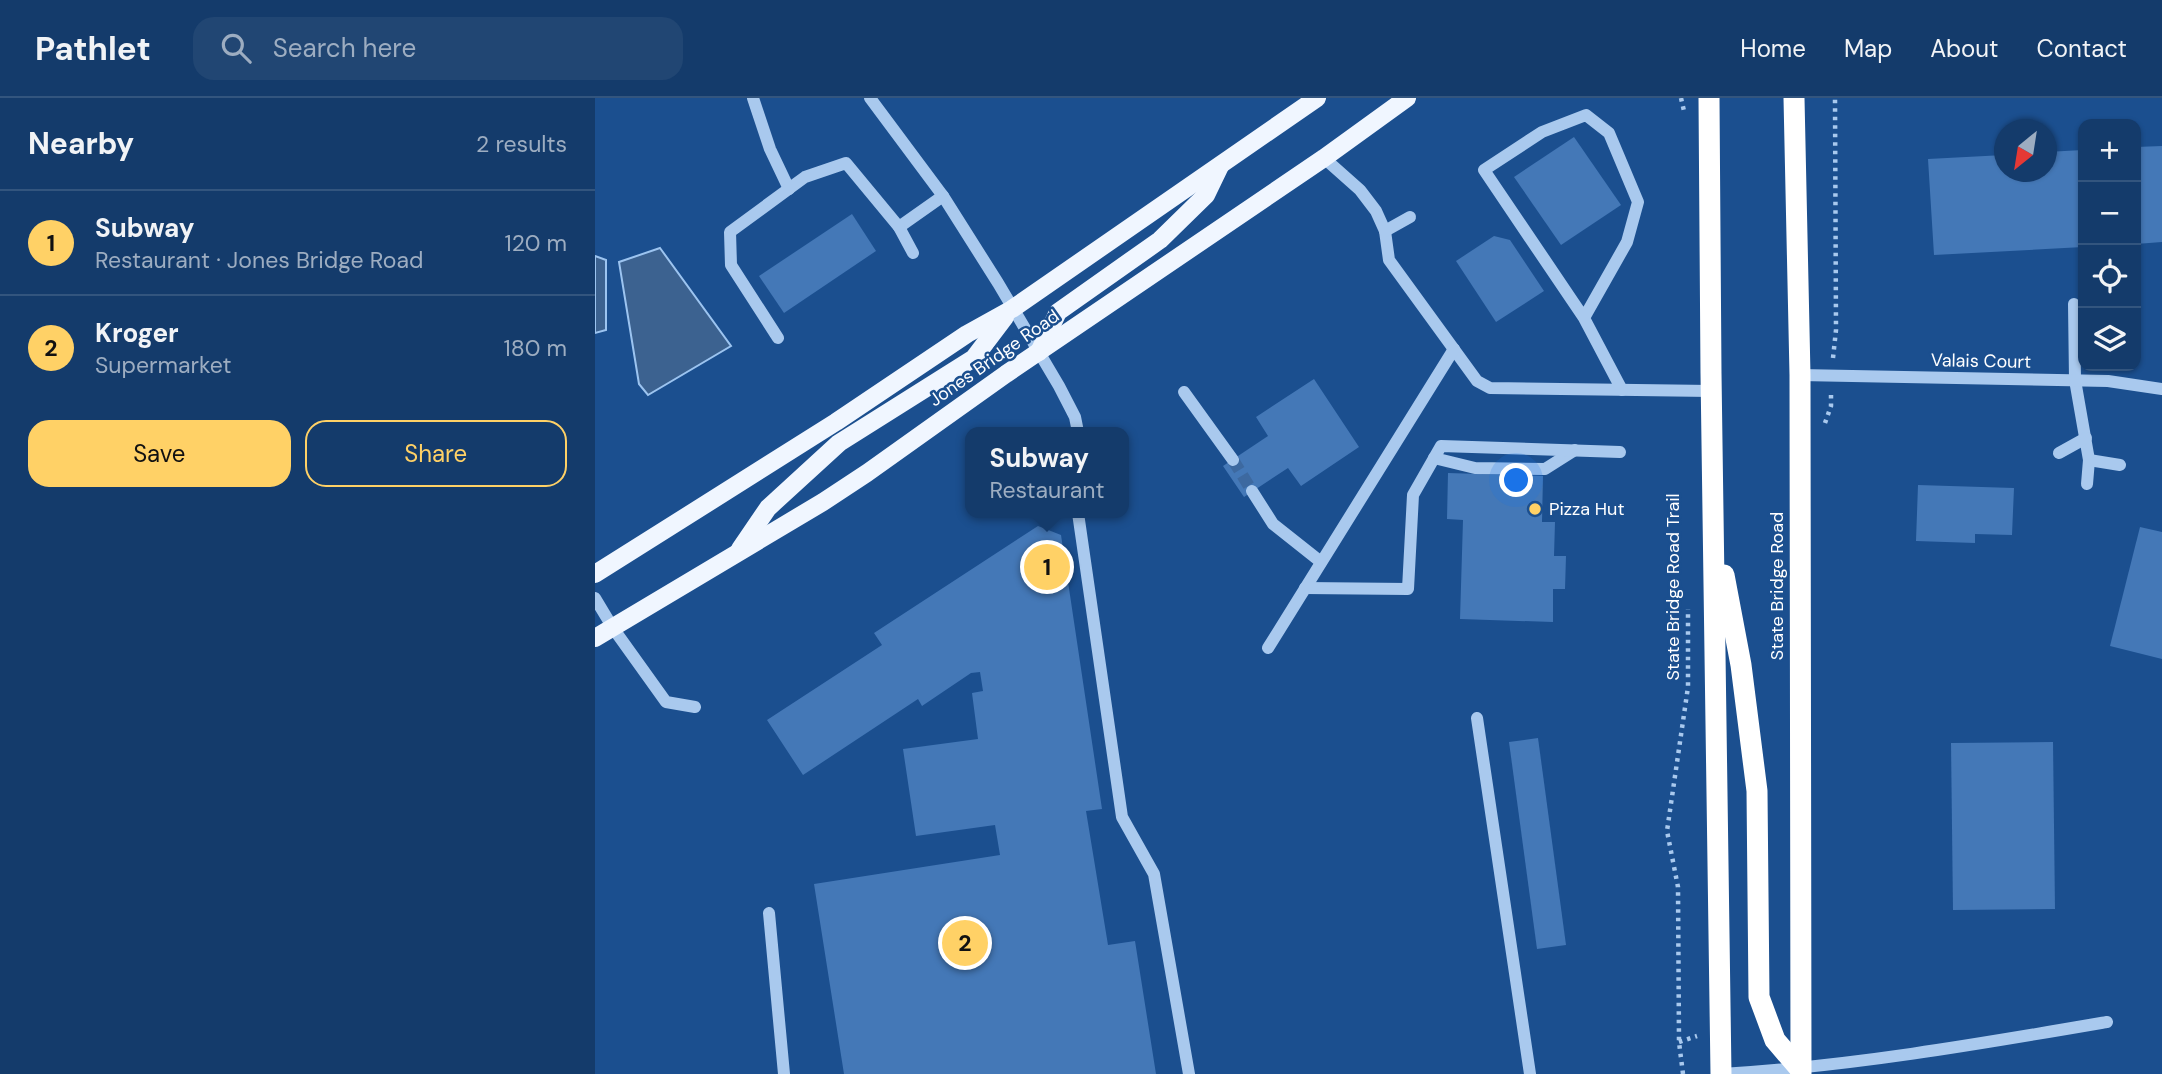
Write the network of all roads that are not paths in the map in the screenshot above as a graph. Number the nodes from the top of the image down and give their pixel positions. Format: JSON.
{"nodes":[{"id":1,"x":753,"y":98,"type":"edge"},
{"id":2,"x":870,"y":98,"type":"edge"},
{"id":3,"x":1317,"y":98,"type":"edge"},
{"id":4,"x":1407,"y":98,"type":"edge"},
{"id":5,"x":1709,"y":98,"type":"edge"},
{"id":6,"x":1794,"y":98,"type":"edge"},
{"id":7,"x":1324,"y":158,"type":"junction"},
{"id":8,"x":1222,"y":163,"type":"junction"},
{"id":9,"x":789,"y":189,"type":"junction"},
{"id":10,"x":943,"y":196,"type":"junction"},
{"id":11,"x":1410,"y":217,"type":"dead end"},
{"id":12,"x":899,"y":228,"type":"junction"},
{"id":13,"x":1385,"y":231,"type":"junction"},
{"id":14,"x":913,"y":253,"type":"dead end"},
{"id":15,"x":2074,"y":304,"type":"dead end"},
{"id":16,"x":1012,"y":309,"type":"junction"},
{"id":17,"x":1584,"y":318,"type":"junction"},
{"id":18,"x":778,"y":338,"type":"dead end"},
{"id":19,"x":1454,"y":349,"type":"junction"},
{"id":20,"x":1039,"y":352,"type":"junction"},
{"id":21,"x":1800,"y":375,"type":"junction"},
{"id":22,"x":2075,"y":380,"type":"junction"},
{"id":23,"x":2162,"y":389,"type":"edge"},
{"id":24,"x":1622,"y":390,"type":"junction"},
{"id":25,"x":1711,"y":391,"type":"junction"},
{"id":26,"x":1184,"y":392,"type":"dead end"},
{"id":27,"x":1076,"y":427,"type":"edge"},
{"id":28,"x":2085,"y":439,"type":"junction"},
{"id":29,"x":1575,"y":450,"type":"junction"},
{"id":30,"x":1620,"y":452,"type":"dead end"},
{"id":31,"x":2059,"y":453,"type":"dead end"},
{"id":32,"x":1434,"y":458,"type":"junction"},
{"id":33,"x":1233,"y":460,"type":"tunnel mouth"},
{"id":34,"x":2089,"y":460,"type":"junction"},
{"id":35,"x":2120,"y":465,"type":"dead end"},
{"id":36,"x":2087,"y":484,"type":"dead end"},
{"id":37,"x":1252,"y":491,"type":"tunnel mouth"},
{"id":38,"x":1079,"y":518,"type":"edge"},
{"id":39,"x":1713,"y":521,"type":"junction"},
{"id":40,"x":737,"y":553,"type":"junction"},
{"id":41,"x":1321,"y":562,"type":"junction"},
{"id":42,"x":595,"y":574,"type":"edge"},
{"id":43,"x":1304,"y":588,"type":"junction"},
{"id":44,"x":595,"y":598,"type":"edge"},
{"id":45,"x":613,"y":628,"type":"junction"},
{"id":46,"x":595,"y":638,"type":"edge"},
{"id":47,"x":1268,"y":648,"type":"dead end"},
{"id":48,"x":695,"y":707,"type":"dead end"},
{"id":49,"x":1477,"y":718,"type":"dead end"},
{"id":50,"x":769,"y":913,"type":"dead end"},
{"id":51,"x":2107,"y":1022,"type":"dead end"},
{"id":52,"x":1801,"y":1072,"type":"edge"},
{"id":53,"x":784,"y":1074,"type":"edge"},
{"id":54,"x":1189,"y":1074,"type":"edge"},
{"id":55,"x":1530,"y":1074,"type":"edge"},
{"id":56,"x":1721,"y":1074,"type":"edge"}],
"edges":[{"from":1,"to":9,"type":"street"},
{"from":2,"to":10,"type":"street"},
{"from":3,"to":8,"type":"main road","name":"Jones Bridge Road"},
{"from":4,"to":7,"type":"main road","name":"Jones Bridge Road"},
{"from":5,"to":25,"type":"highway"},
{"from":6,"to":21,"type":"highway","name":"State Bridge Road"},
{"from":7,"to":13,"type":"street"},
{"from":7,"to":20,"type":"main road","name":"Jones Bridge Road"},
{"from":8,"to":16,"type":"main road","name":"Jones Bridge Road"},
{"from":8,"to":20,"type":"main road"},
{"from":9,"to":12,"type":"street"},
{"from":9,"to":18,"type":"street"},
{"from":10,"to":12,"type":"street"},
{"from":10,"to":16,"type":"street"},
{"from":11,"to":13,"type":"street"},
{"from":12,"to":14,"type":"street"},
{"from":13,"to":19,"type":"street"},
{"from":15,"to":22,"type":"street"},
{"from":16,"to":20,"type":"street"},
{"from":16,"to":40,"type":"main road"},
{"from":16,"to":42,"type":"main road","name":"Jones Bridge Road"},
{"from":17,"to":17,"type":"street"},
{"from":17,"to":24,"type":"street"},
{"from":19,"to":24,"type":"street"},
{"from":19,"to":41,"type":"street"},
{"from":20,"to":27,"type":"street"},
{"from":20,"to":40,"type":"main road","name":"Jones Bridge Road"},
{"from":21,"to":22,"type":"street","name":"Valais Court"},
{"from":21,"to":52,"type":"highway","name":"State Bridge Road"},
{"from":22,"to":23,"type":"street","name":"Valais Court"},
{"from":22,"to":28,"type":"street"},
{"from":24,"to":25,"type":"street"},
{"from":25,"to":39,"type":"highway"},
{"from":26,"to":33,"type":"street"},
{"from":28,"to":31,"type":"street"},
{"from":28,"to":34,"type":"street"},
{"from":29,"to":30,"type":"street"},
{"from":29,"to":32,"type":"street"},
{"from":29,"to":32,"type":"street"},
{"from":32,"to":43,"type":"street"},
{"from":34,"to":35,"type":"street"},
{"from":34,"to":36,"type":"street"},
{"from":37,"to":41,"type":"street"},
{"from":38,"to":54,"type":"street"},
{"from":39,"to":52,"type":"highway"},
{"from":39,"to":56,"type":"highway"},
{"from":40,"to":45,"type":"main road","name":"Jones Bridge Road"},
{"from":41,"to":43,"type":"street"},
{"from":43,"to":47,"type":"street"},
{"from":44,"to":45,"type":"street"},
{"from":45,"to":46,"type":"main road","name":"Jones Bridge Road"},
{"from":45,"to":48,"type":"street"},
{"from":49,"to":55,"type":"street"},
{"from":50,"to":53,"type":"street"},
{"from":51,"to":52,"type":"street"},
{"from":52,"to":56,"type":"street"}]}
